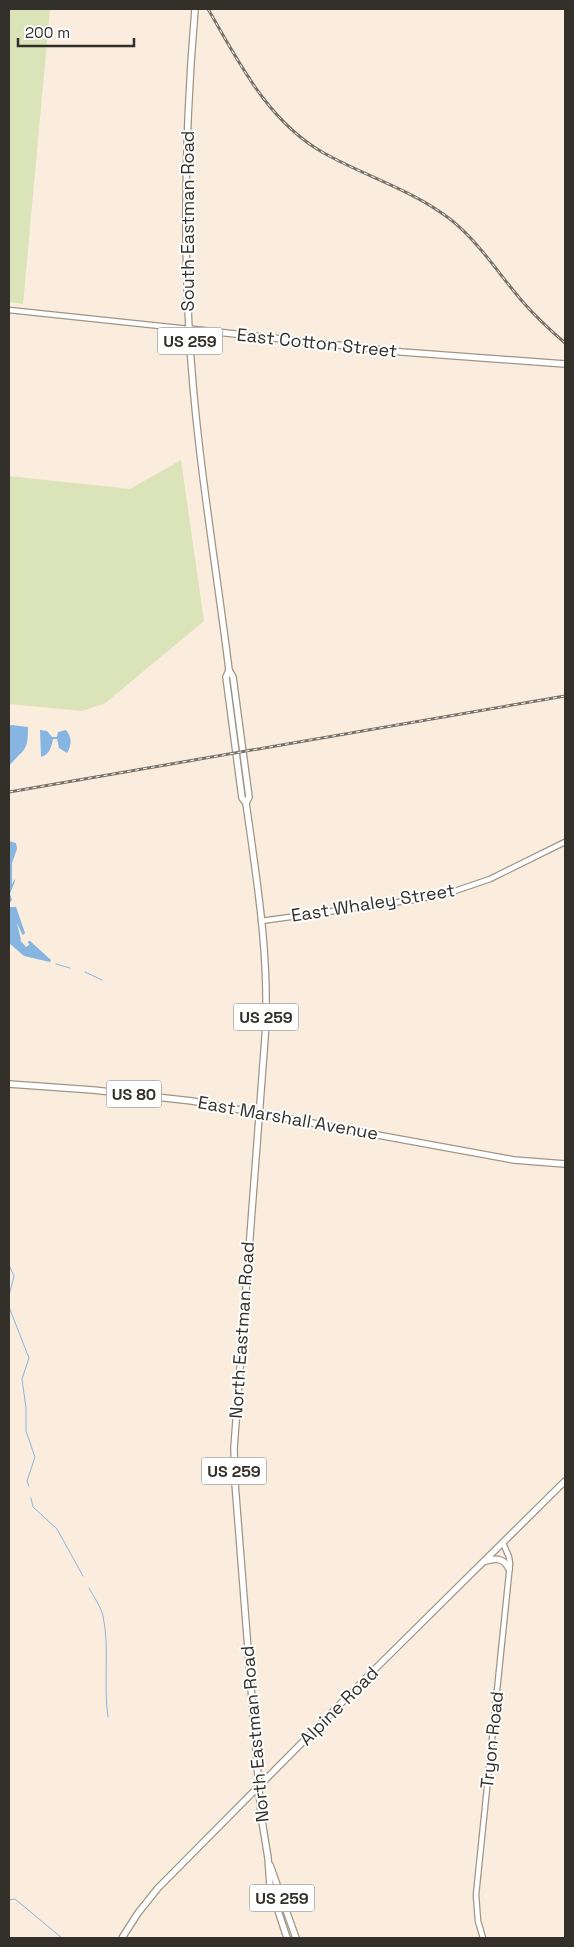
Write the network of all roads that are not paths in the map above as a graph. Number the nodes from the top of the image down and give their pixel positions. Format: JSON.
{"nodes":[{"id":1,"x":195,"y":9,"type":"edge"},
{"id":2,"x":9,"y":310,"type":"edge"},
{"id":3,"x":189,"y":329,"type":"junction"},
{"id":4,"x":565,"y":364,"type":"edge"},
{"id":5,"x":229,"y":670,"type":"junction"},
{"id":6,"x":243,"y":751,"type":"joint"},
{"id":7,"x":236,"y":752,"type":"joint"},
{"id":8,"x":246,"y":803,"type":"junction"},
{"id":9,"x":565,"y":842,"type":"edge"},
{"id":10,"x":262,"y":921,"type":"junction"},
{"id":11,"x":9,"y":1084,"type":"edge"},
{"id":12,"x":258,"y":1113,"type":"junction"},
{"id":13,"x":565,"y":1164,"type":"edge"},
{"id":14,"x":565,"y":1481,"type":"edge"},
{"id":15,"x":502,"y":1543,"type":"junction"},
{"id":16,"x":484,"y":1562,"type":"junction"},
{"id":17,"x":509,"y":1569,"type":"junction"},
{"id":18,"x":258,"y":1788,"type":"junction"},
{"id":19,"x":268,"y":1858,"type":"junction"},
{"id":20,"x":122,"y":1938,"type":"edge"},
{"id":21,"x":286,"y":1938,"type":"edge"},
{"id":22,"x":296,"y":1938,"type":"edge"},
{"id":23,"x":483,"y":1938,"type":"edge"}],
"edges":[{"from":1,"to":3,"type":"main road","name":"South Eastman Road","number":"US 259"},
{"from":2,"to":3,"type":"street","name":"East Cotton Street"},
{"from":3,"to":4,"type":"main road","name":"East Cotton Street"},
{"from":3,"to":5,"type":"main road","name":"South Eastman Road","number":"US 259"},
{"from":5,"to":6,"type":"main road","name":"South Eastman Road","number":"US 259"},
{"from":5,"to":7,"type":"main road","name":"South Eastman Road","number":"US 259"},
{"from":6,"to":8,"type":"main road","name":"North Eastman Road","number":"US 259"},
{"from":7,"to":8,"type":"main road","name":"North Eastman Road","number":"US 259"},
{"from":8,"to":10,"type":"main road","name":"North Eastman Road","number":"US 259"},
{"from":9,"to":10,"type":"street","name":"East Whaley Street"},
{"from":10,"to":12,"type":"main road","name":"North Eastman Road","number":"US 259"},
{"from":11,"to":12,"type":"main road","name":"East Marshall Avenue","number":"US 80"},
{"from":12,"to":13,"type":"main road","name":"East Marshall Avenue","number":"US 80"},
{"from":12,"to":18,"type":"main road","name":"North Eastman Road","number":"US 259"},
{"from":14,"to":15,"type":"main road","name":"Alpine Road"},
{"from":15,"to":16,"type":"main road","name":"Alpine Road"},
{"from":15,"to":17,"type":"street","name":"Tryon Road"},
{"from":16,"to":17,"type":"main road"},
{"from":16,"to":18,"type":"main road","name":"Alpine Road"},
{"from":17,"to":23,"type":"street","name":"Tryon Road"},
{"from":18,"to":19,"type":"main road","name":"North Eastman Road","number":"US 259"},
{"from":18,"to":20,"type":"main road","name":"Alpine Road"},
{"from":19,"to":21,"type":"main road","name":"North Eastman Road","number":"US 259"},
{"from":19,"to":22,"type":"main road","name":"North Eastman Road","number":"US 259"}]}
